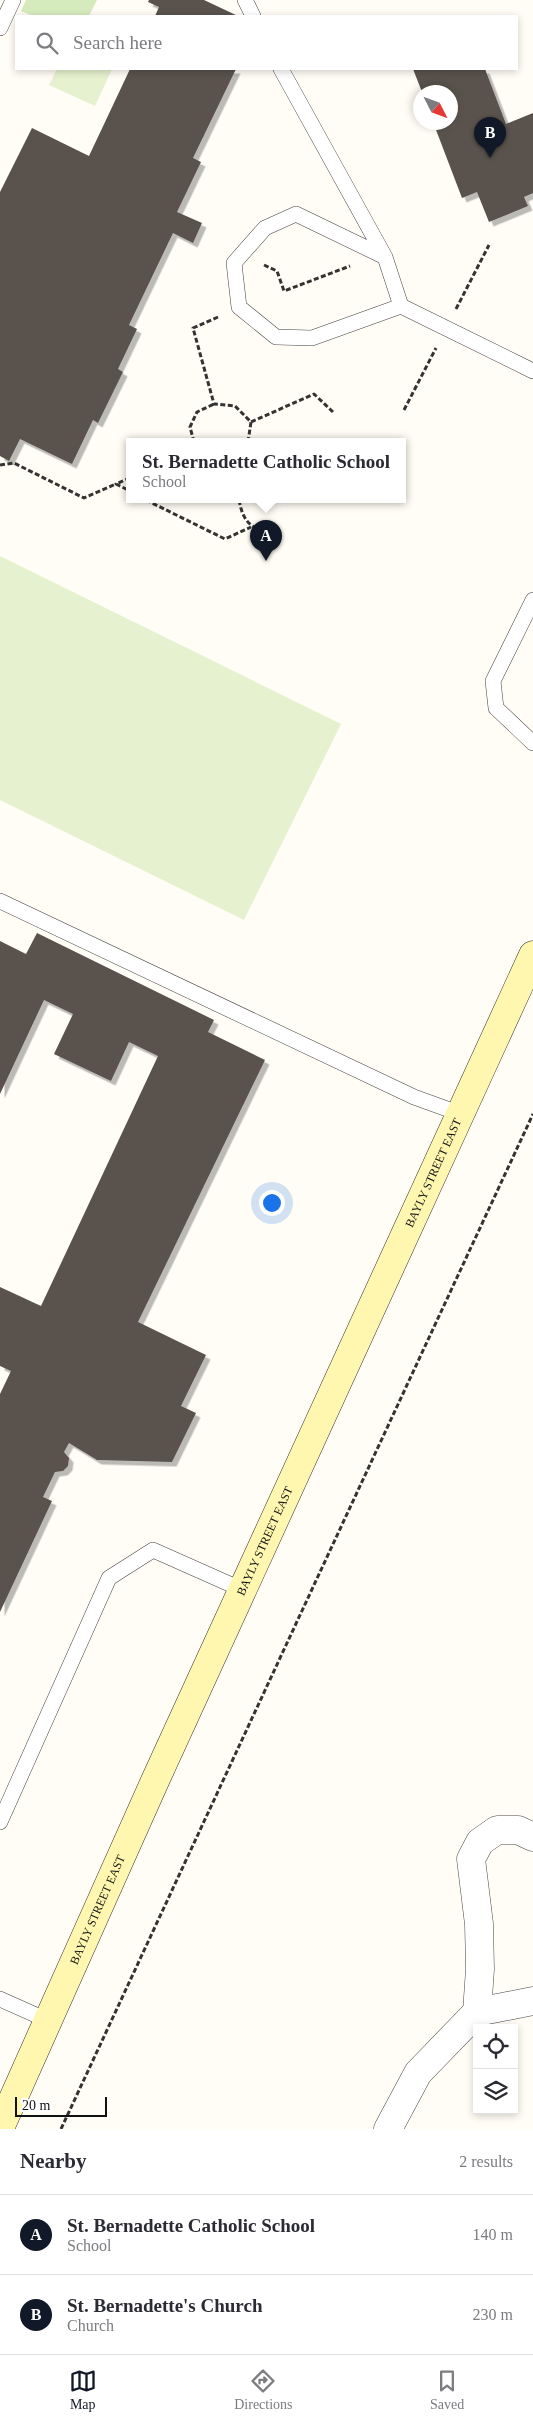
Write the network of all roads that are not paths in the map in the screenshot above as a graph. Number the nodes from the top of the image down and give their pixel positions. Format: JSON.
{"nodes":[{"id":1,"x":13,"y":0,"type":"edge"},
{"id":2,"x":245,"y":0,"type":"edge"},
{"id":3,"x":252,"y":15,"type":"edge"},
{"id":4,"x":0,"y":28,"type":"edge"},
{"id":5,"x":282,"y":70,"type":"edge"},
{"id":6,"x":383,"y":255,"type":"junction"},
{"id":7,"x":401,"y":306,"type":"junction"},
{"id":8,"x":533,"y":371,"type":"edge"},
{"id":9,"x":533,"y":600,"type":"edge"},
{"id":10,"x":533,"y":743,"type":"edge"},
{"id":11,"x":0,"y":901,"type":"edge"},
{"id":12,"x":533,"y":955,"type":"edge"},
{"id":13,"x":461,"y":1114,"type":"junction"},
{"id":14,"x":243,"y":1590,"type":"junction"},
{"id":15,"x":0,"y":1822,"type":"edge"},
{"id":16,"x":533,"y":1837,"type":"edge"},
{"id":17,"x":0,"y":1999,"type":"edge"},
{"id":18,"x":533,"y":2001,"type":"edge"},
{"id":19,"x":477,"y":2012,"type":"junction"},
{"id":20,"x":47,"y":2020,"type":"junction"},
{"id":21,"x":0,"y":2128,"type":"edge"},
{"id":22,"x":388,"y":2129,"type":"edge"}],
"edges":[{"from":1,"to":4,"type":"lane"},
{"from":2,"to":3,"type":"lane"},
{"from":5,"to":6,"type":"lane"},
{"from":6,"to":7,"type":"lane"},
{"from":6,"to":7,"type":"lane"},
{"from":7,"to":8,"type":"lane"},
{"from":9,"to":10,"type":"lane"},
{"from":11,"to":13,"type":"lane"},
{"from":12,"to":13,"type":"main road","name":"BAYLY STREET EAST"},
{"from":13,"to":14,"type":"main road","name":"BAYLY STREET EAST"},
{"from":14,"to":15,"type":"lane"},
{"from":14,"to":20,"type":"main road","name":"BAYLY STREET EAST"},
{"from":16,"to":19,"type":"street"},
{"from":17,"to":20,"type":"lane"},
{"from":18,"to":19,"type":"street"},
{"from":19,"to":22,"type":"street"},
{"from":20,"to":21,"type":"main road","name":"BAYLY STREET EAST"}]}
